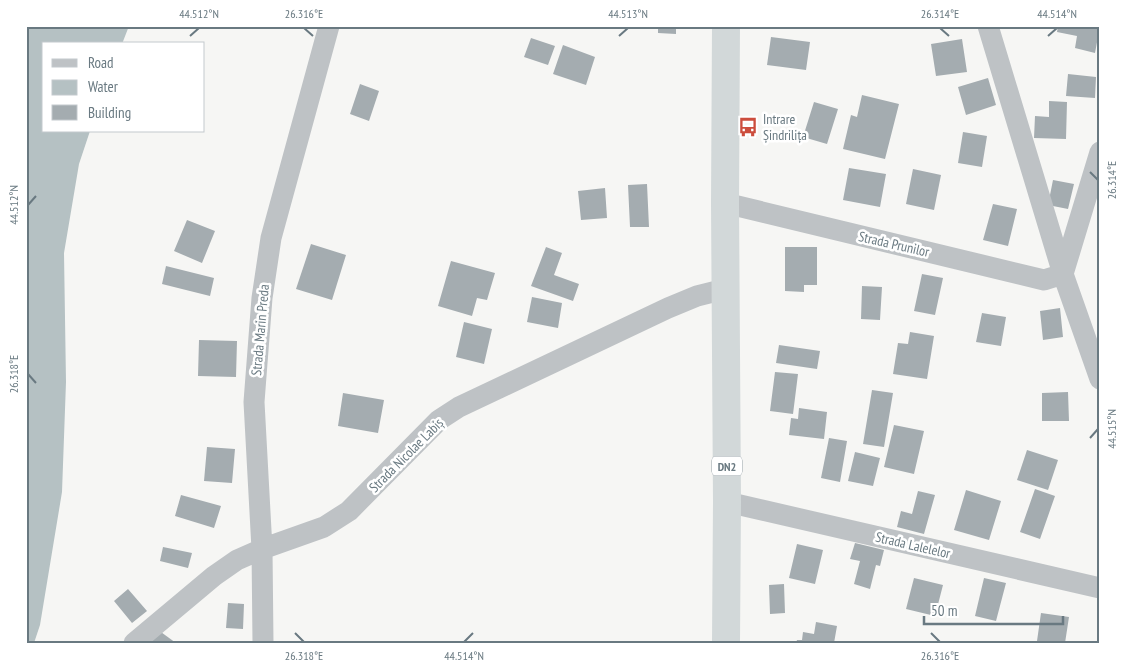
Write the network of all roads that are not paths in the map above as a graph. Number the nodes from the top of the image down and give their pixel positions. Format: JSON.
{"nodes":[{"id":1,"x":330,"y":26,"type":"edge"},
{"id":2,"x":726,"y":26,"type":"edge"},
{"id":3,"x":988,"y":26,"type":"edge"},
{"id":4,"x":1100,"y":152,"type":"edge"},
{"id":5,"x":725,"y":203,"type":"junction"},
{"id":6,"x":1062,"y":274,"type":"junction"},
{"id":7,"x":726,"y":289,"type":"junction"},
{"id":8,"x":1100,"y":379,"type":"edge"},
{"id":9,"x":727,"y":502,"type":"junction"},
{"id":10,"x":262,"y":549,"type":"junction"},
{"id":11,"x":1100,"y":588,"type":"edge"},
{"id":12,"x":134,"y":643,"type":"edge"},
{"id":13,"x":263,"y":643,"type":"edge"},
{"id":14,"x":726,"y":643,"type":"edge"}],
"edges":[{"from":1,"to":10,"type":"street","name":"Strada Marin Preda"},
{"from":2,"to":5,"type":"highway","number":"DN2"},
{"from":3,"to":6,"type":"street"},
{"from":4,"to":6,"type":"street"},
{"from":5,"to":6,"type":"street","name":"Strada Prunilor"},
{"from":5,"to":7,"type":"highway","number":"DN2"},
{"from":6,"to":8,"type":"street"},
{"from":7,"to":9,"type":"highway","number":"DN2"},
{"from":7,"to":10,"type":"street","name":"Strada Nicolae Labiș"},
{"from":9,"to":11,"type":"street","name":"Strada Lalelelor"},
{"from":9,"to":14,"type":"highway","number":"DN2"},
{"from":10,"to":12,"type":"street","name":"Strada Nicolae Labiș"},
{"from":10,"to":13,"type":"street","name":"Strada Marin Preda"}]}
